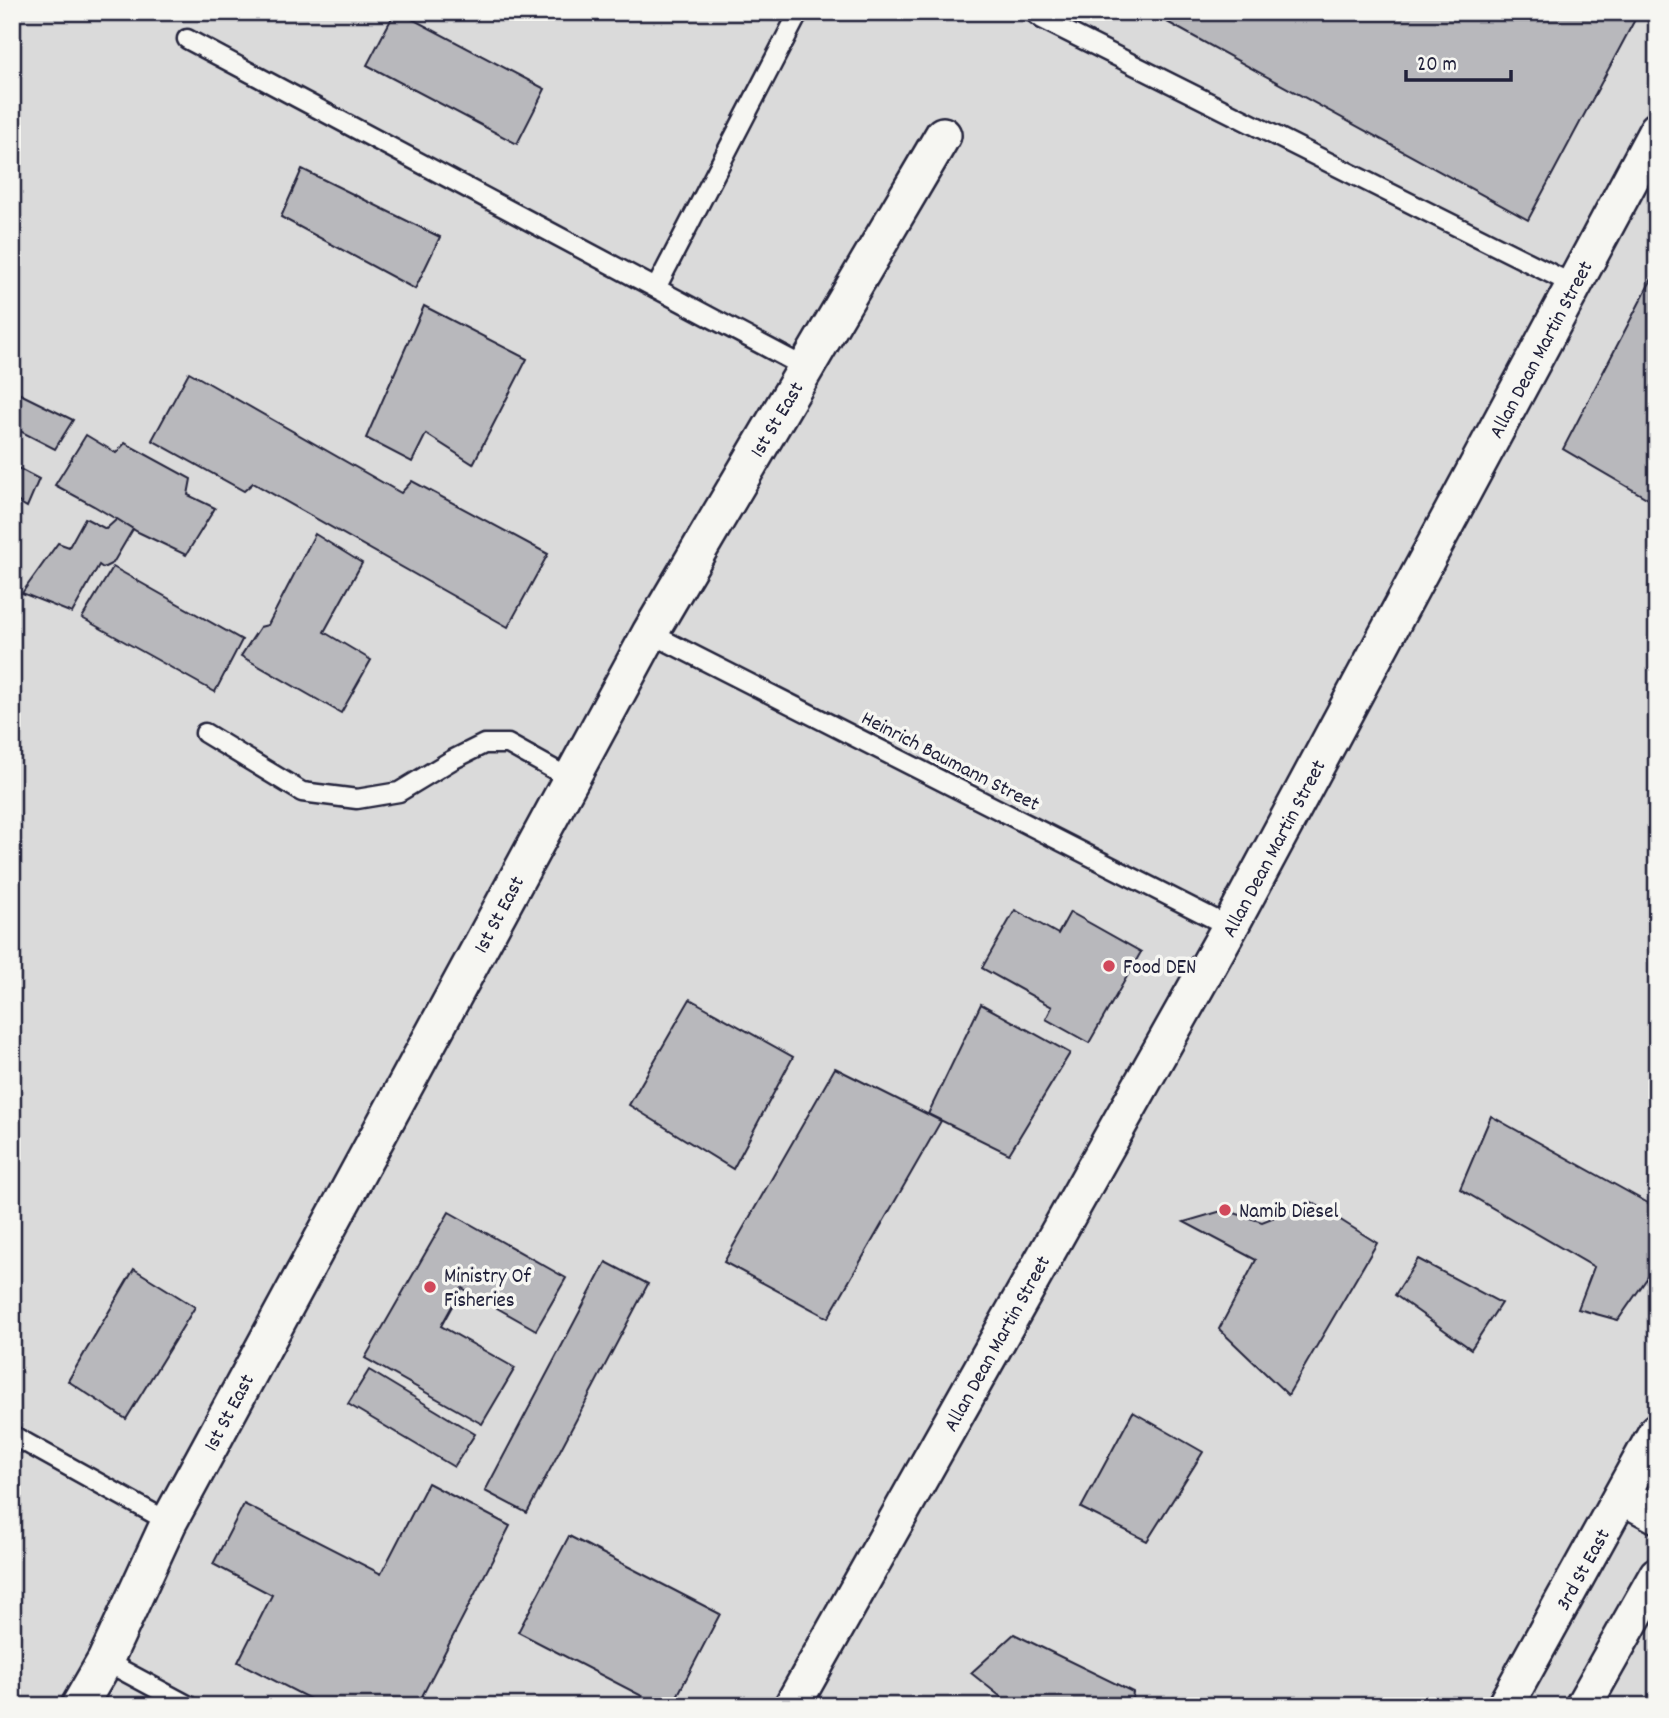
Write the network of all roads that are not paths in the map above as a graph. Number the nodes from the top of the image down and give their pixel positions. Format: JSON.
{"nodes":[{"id":1,"x":799,"y":12,"type":"edge"},
{"id":2,"x":1033,"y":12,"type":"edge"},
{"id":3,"x":187,"y":39,"type":"dead end"},
{"id":4,"x":1657,"y":130,"type":"edge"},
{"id":5,"x":943,"y":135,"type":"dead end"},
{"id":6,"x":1574,"y":285,"type":"junction"},
{"id":7,"x":656,"y":288,"type":"junction"},
{"id":8,"x":806,"y":368,"type":"junction"},
{"id":9,"x":650,"y":633,"type":"junction"},
{"id":10,"x":205,"y":733,"type":"dead end"},
{"id":11,"x":571,"y":779,"type":"junction"},
{"id":12,"x":1230,"y":927,"type":"junction"},
{"id":13,"x":1657,"y":1431,"type":"edge"},
{"id":14,"x":12,"y":1435,"type":"edge"},
{"id":15,"x":1622,"y":1496,"type":"junction"},
{"id":16,"x":1657,"y":1515,"type":"edge"},
{"id":17,"x":169,"y":1522,"type":"junction"},
{"id":18,"x":1657,"y":1575,"type":"edge"},
{"id":19,"x":106,"y":1661,"type":"junction"},
{"id":20,"x":79,"y":1706,"type":"edge"},
{"id":21,"x":189,"y":1706,"type":"edge"},
{"id":22,"x":792,"y":1706,"type":"edge"},
{"id":23,"x":1505,"y":1706,"type":"edge"},
{"id":24,"x":1583,"y":1706,"type":"edge"}],
"edges":[{"from":1,"to":7,"type":"lane"},
{"from":2,"to":6,"type":"lane"},
{"from":3,"to":7,"type":"lane"},
{"from":4,"to":6,"type":"street","name":"Allan Dean Martin Street"},
{"from":5,"to":8,"type":"street","name":"1st St East"},
{"from":6,"to":12,"type":"street","name":"Allan Dean Martin Street"},
{"from":7,"to":8,"type":"lane"},
{"from":8,"to":9,"type":"street","name":"1st St East"},
{"from":9,"to":11,"type":"street","name":"1st St East"},
{"from":9,"to":12,"type":"lane","name":"Heinrich Baumann Street"},
{"from":10,"to":11,"type":"lane"},
{"from":11,"to":17,"type":"street","name":"1st St East"},
{"from":12,"to":22,"type":"street","name":"Allan Dean Martin Street"},
{"from":13,"to":15,"type":"street","name":"3rd St East"},
{"from":14,"to":17,"type":"lane"},
{"from":15,"to":16,"type":"street"},
{"from":15,"to":23,"type":"street","name":"3rd St East"},
{"from":17,"to":19,"type":"street","name":"1st St East"},
{"from":18,"to":24,"type":"street"},
{"from":19,"to":20,"type":"street","name":"1st St East"},
{"from":19,"to":21,"type":"lane"}]}
